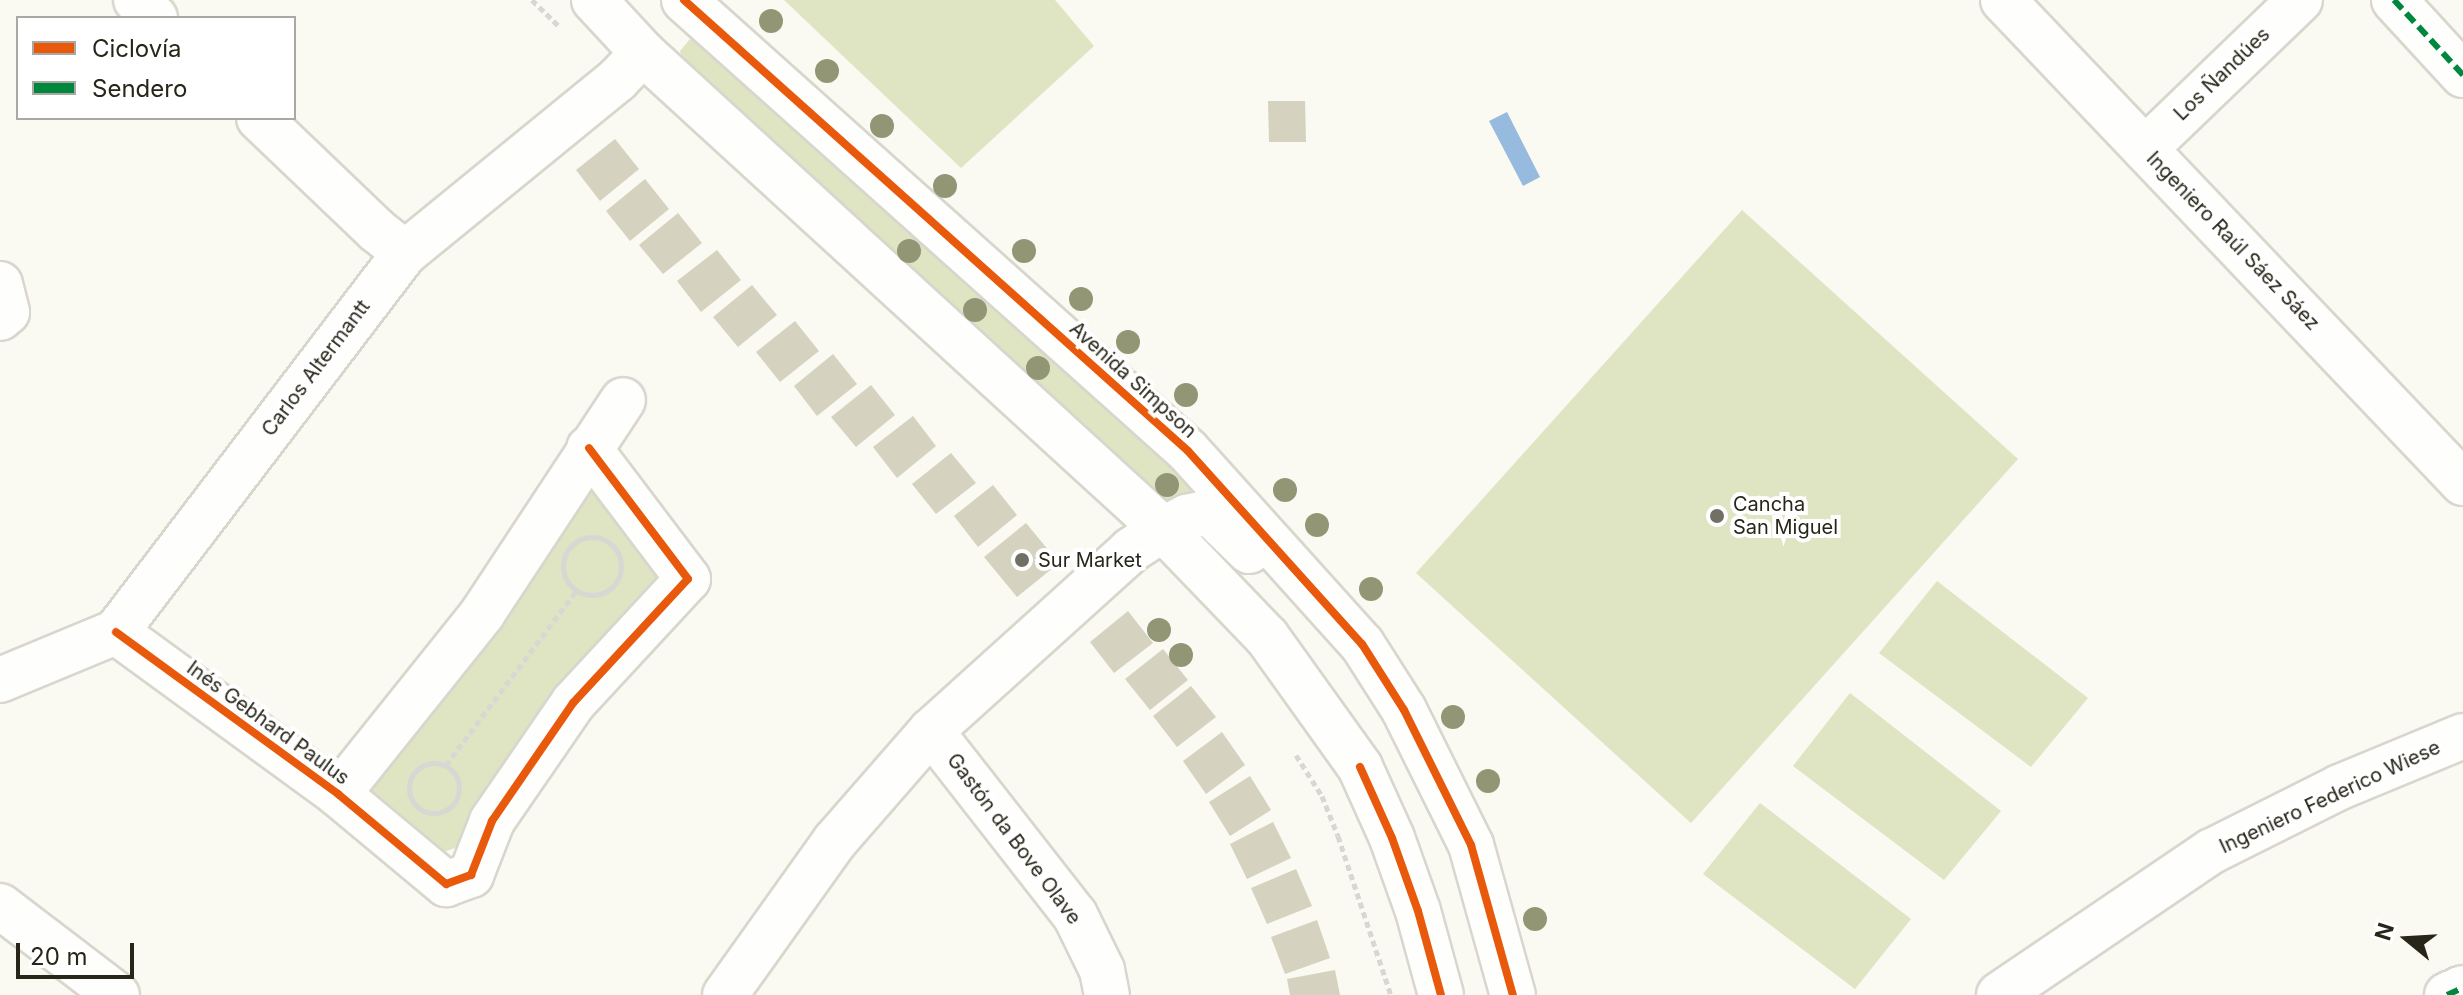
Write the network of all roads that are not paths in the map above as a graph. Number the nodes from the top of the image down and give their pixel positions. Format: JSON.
{"nodes":[{"id":1,"x":136,"y":0,"type":"edge"},
{"id":2,"x":594,"y":0,"type":"edge"},
{"id":3,"x":683,"y":0,"type":"edge"},
{"id":4,"x":2003,"y":0,"type":"edge"},
{"id":5,"x":2300,"y":0,"type":"edge"},
{"id":6,"x":2394,"y":0,"type":"edge"},
{"id":7,"x":153,"y":16,"type":"edge"},
{"id":8,"x":643,"y":53,"type":"junction"},
{"id":9,"x":2463,"y":75,"type":"edge"},
{"id":10,"x":261,"y":120,"type":"edge"},
{"id":11,"x":2145,"y":149,"type":"junction"},
{"id":12,"x":405,"y":253,"type":"junction"},
{"id":13,"x":0,"y":284,"type":"edge"},
{"id":14,"x":0,"y":318,"type":"edge"},
{"id":15,"x":623,"y":400,"type":"dead end"},
{"id":16,"x":589,"y":448,"type":"junction"},
{"id":17,"x":2463,"y":483,"type":"edge"},
{"id":18,"x":1163,"y":529,"type":"junction"},
{"id":19,"x":116,"y":632,"type":"junction"},
{"id":20,"x":0,"y":680,"type":"edge"},
{"id":21,"x":1404,"y":710,"type":"junction"},
{"id":22,"x":931,"y":731,"type":"junction"},
{"id":23,"x":2463,"y":736,"type":"edge"},
{"id":24,"x":338,"y":794,"type":"junction"},
{"id":25,"x":0,"y":906,"type":"edge"},
{"id":26,"x":2463,"y":988,"type":"edge"},
{"id":27,"x":117,"y":995,"type":"edge"},
{"id":28,"x":725,"y":995,"type":"edge"},
{"id":29,"x":1107,"y":995,"type":"edge"},
{"id":30,"x":1441,"y":995,"type":"edge"},
{"id":31,"x":1513,"y":995,"type":"edge"},
{"id":32,"x":1999,"y":995,"type":"edge"},
{"id":33,"x":2447,"y":995,"type":"edge"}],
"edges":[{"from":1,"to":7,"type":"street"},
{"from":2,"to":8,"type":"street"},
{"from":3,"to":8,"type":"street","name":"Carlos Altermantt"},
{"from":3,"to":21,"type":"street","name":"Avenida Simpson"},
{"from":4,"to":11,"type":"street","name":"Ingeniero Raúl Sáez Sáez"},
{"from":5,"to":11,"type":"street","name":"Los Ñandúes"},
{"from":6,"to":9,"type":"street"},
{"from":8,"to":12,"type":"street","name":"Carlos Altermantt"},
{"from":8,"to":18,"type":"street"},
{"from":10,"to":12,"type":"street"},
{"from":11,"to":17,"type":"street","name":"Ingeniero Raúl Sáez Sáez"},
{"from":12,"to":19,"type":"street","name":"Carlos Altermantt"},
{"from":13,"to":14,"type":"street"},
{"from":15,"to":16,"type":"street","name":"Inés Gebhard Paulus"},
{"from":16,"to":24,"type":"street","name":"Inés Gebhard Paulus"},
{"from":16,"to":24,"type":"street","name":"Inés Gebhard Paulus"},
{"from":18,"to":21,"type":"street","name":"Gastón da Bove Olave"},
{"from":18,"to":22,"type":"street","name":"Gastón da Bove Olave"},
{"from":18,"to":30,"type":"street"},
{"from":19,"to":20,"type":"street"},
{"from":19,"to":24,"type":"street","name":"Inés Gebhard Paulus"},
{"from":21,"to":31,"type":"street","name":"Avenida Simpson"},
{"from":22,"to":28,"type":"street","name":"Gastón da Bove Olave"},
{"from":22,"to":29,"type":"street","name":"Gastón da Bove Olave"},
{"from":23,"to":32,"type":"street","name":"Ingeniero Federico Wiese"},
{"from":25,"to":27,"type":"street"},
{"from":26,"to":33,"type":"street"}]}
